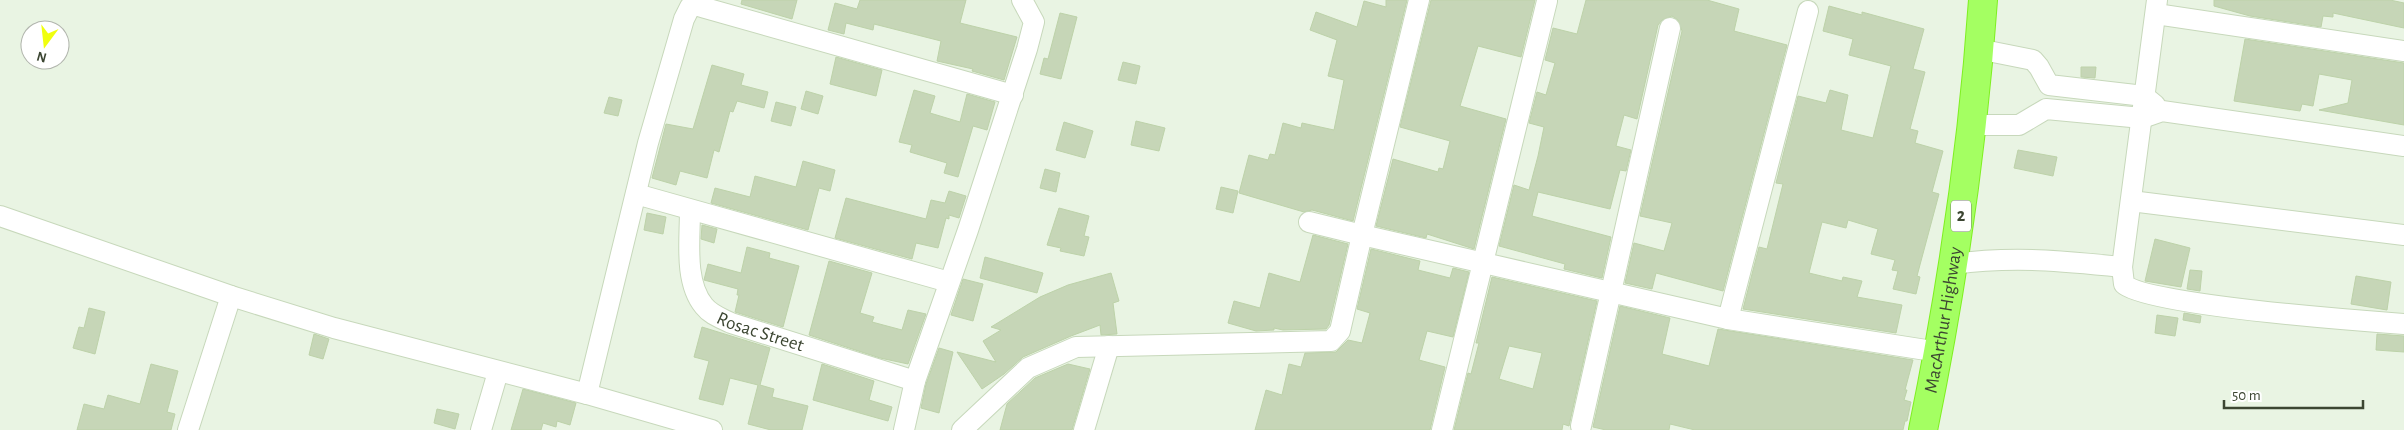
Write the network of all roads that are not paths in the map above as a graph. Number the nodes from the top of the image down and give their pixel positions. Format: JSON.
{"nodes":[{"id":1,"x":1022,"y":0,"type":"edge"},
{"id":2,"x":1419,"y":0,"type":"edge"},
{"id":3,"x":1983,"y":0,"type":"edge"},
{"id":4,"x":1547,"y":1,"type":"edge"},
{"id":5,"x":2156,"y":7,"type":"edge"},
{"id":6,"x":1808,"y":11,"type":"dead end"},
{"id":7,"x":1670,"y":28,"type":"dead end"},
{"id":8,"x":1978,"y":49,"type":"junction"},
{"id":9,"x":2404,"y":51,"type":"edge"},
{"id":10,"x":2049,"y":85,"type":"junction"},
{"id":11,"x":1013,"y":95,"type":"junction"},
{"id":12,"x":2144,"y":96,"type":"junction"},
{"id":13,"x":2046,"y":109,"type":"junction"},
{"id":14,"x":2162,"y":111,"type":"junction"},
{"id":15,"x":2142,"y":118,"type":"junction"},
{"id":16,"x":1971,"y":125,"type":"junction"},
{"id":17,"x":2404,"y":146,"type":"edge"},
{"id":18,"x":636,"y":194,"type":"junction"},
{"id":19,"x":2130,"y":202,"type":"junction"},
{"id":20,"x":690,"y":210,"type":"junction"},
{"id":21,"x":0,"y":216,"type":"edge"},
{"id":22,"x":1309,"y":222,"type":"dead end"},
{"id":23,"x":1362,"y":235,"type":"junction"},
{"id":24,"x":2404,"y":235,"type":"edge"},
{"id":25,"x":1484,"y":262,"type":"junction"},
{"id":26,"x":1954,"y":264,"type":"junction"},
{"id":27,"x":2122,"y":267,"type":"junction"},
{"id":28,"x":949,"y":282,"type":"junction"},
{"id":29,"x":1610,"y":291,"type":"junction"},
{"id":30,"x":231,"y":296,"type":"junction"},
{"id":31,"x":1728,"y":319,"type":"junction"},
{"id":32,"x":2404,"y":324,"type":"edge"},
{"id":33,"x":1109,"y":346,"type":"junction"},
{"id":34,"x":1939,"y":352,"type":"junction"},
{"id":35,"x":498,"y":372,"type":"junction"},
{"id":36,"x":915,"y":380,"type":"junction"},
{"id":37,"x":587,"y":394,"type":"junction"},
{"id":38,"x":1581,"y":426,"type":"dead end"},
{"id":39,"x":704,"y":429,"type":"edge"},
{"id":40,"x":188,"y":430,"type":"edge"},
{"id":41,"x":481,"y":430,"type":"edge"},
{"id":42,"x":904,"y":430,"type":"edge"},
{"id":43,"x":962,"y":430,"type":"edge"},
{"id":44,"x":1084,"y":430,"type":"edge"},
{"id":45,"x":1442,"y":430,"type":"edge"},
{"id":46,"x":1923,"y":430,"type":"edge"}],
"edges":[{"from":1,"to":11,"type":"street"},
{"from":2,"to":23,"type":"street"},
{"from":3,"to":8,"type":"highway","name":"MacArthur Highway","number":"2"},
{"from":4,"to":25,"type":"street"},
{"from":5,"to":9,"type":"street"},
{"from":5,"to":12,"type":"street"},
{"from":6,"to":31,"type":"street"},
{"from":7,"to":29,"type":"street"},
{"from":8,"to":10,"type":"street"},
{"from":8,"to":16,"type":"highway","name":"MacArthur Highway","number":"2"},
{"from":10,"to":12,"type":"street"},
{"from":10,"to":13,"type":"street"},
{"from":11,"to":18,"type":"street"},
{"from":11,"to":28,"type":"street"},
{"from":12,"to":14,"type":"street"},
{"from":12,"to":15,"type":"street"},
{"from":13,"to":15,"type":"street"},
{"from":13,"to":16,"type":"street"},
{"from":14,"to":15,"type":"street"},
{"from":14,"to":17,"type":"street"},
{"from":15,"to":19,"type":"street"},
{"from":16,"to":26,"type":"highway","name":"MacArthur Highway","number":"2"},
{"from":18,"to":20,"type":"street"},
{"from":18,"to":37,"type":"street"},
{"from":19,"to":24,"type":"street"},
{"from":19,"to":27,"type":"street"},
{"from":20,"to":28,"type":"street"},
{"from":20,"to":36,"type":"street","name":"Rosac Street"},
{"from":21,"to":30,"type":"street"},
{"from":22,"to":23,"type":"street"},
{"from":23,"to":25,"type":"street"},
{"from":23,"to":33,"type":"street"},
{"from":25,"to":29,"type":"street"},
{"from":25,"to":45,"type":"street"},
{"from":26,"to":27,"type":"street"},
{"from":26,"to":34,"type":"highway","name":"MacArthur Highway","number":"2"},
{"from":27,"to":32,"type":"street"},
{"from":28,"to":36,"type":"street"},
{"from":29,"to":31,"type":"street"},
{"from":29,"to":38,"type":"street"},
{"from":30,"to":35,"type":"street"},
{"from":30,"to":40,"type":"street"},
{"from":31,"to":34,"type":"street"},
{"from":33,"to":43,"type":"street"},
{"from":33,"to":44,"type":"street"},
{"from":34,"to":46,"type":"highway","name":"MacArthur Highway","number":"2"},
{"from":35,"to":37,"type":"street"},
{"from":35,"to":41,"type":"street"},
{"from":36,"to":42,"type":"street"},
{"from":37,"to":39,"type":"street"}]}
